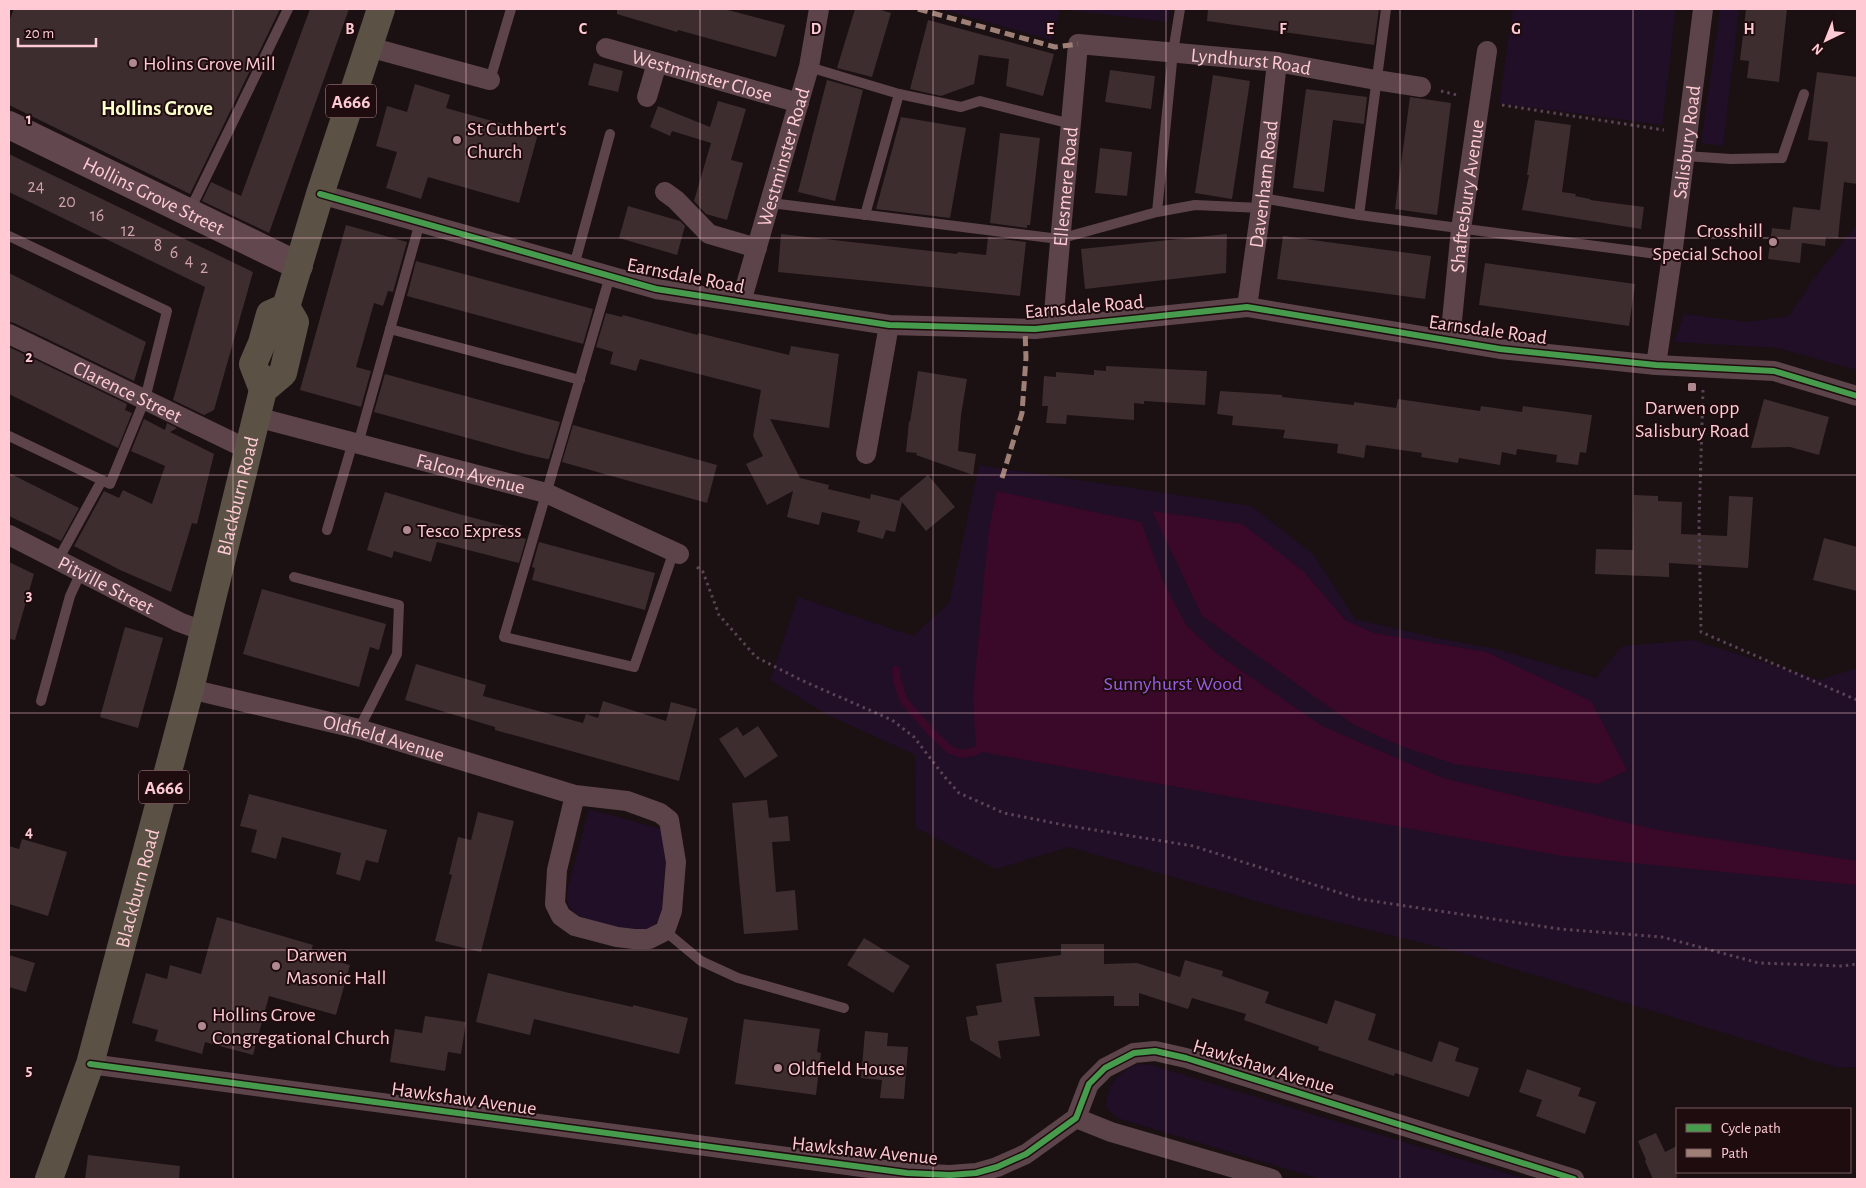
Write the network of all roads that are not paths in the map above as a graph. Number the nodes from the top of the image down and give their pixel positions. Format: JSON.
{"nodes":[{"id":1,"x":288,"y":9,"type":"edge"},
{"id":2,"x":381,"y":9,"type":"edge"},
{"id":3,"x":511,"y":9,"type":"edge"},
{"id":4,"x":819,"y":9,"type":"edge"},
{"id":5,"x":1180,"y":9,"type":"edge"},
{"id":6,"x":1386,"y":9,"type":"edge"},
{"id":7,"x":1704,"y":9,"type":"edge"},
{"id":8,"x":1078,"y":44,"type":"joint"},
{"id":9,"x":369,"y":47,"type":"junction"},
{"id":10,"x":606,"y":48,"type":"dead end"},
{"id":11,"x":1487,"y":50,"type":"dead end"},
{"id":12,"x":1173,"y":52,"type":"junction"},
{"id":13,"x":1277,"y":62,"type":"junction"},
{"id":14,"x":657,"y":63,"type":"junction"},
{"id":15,"x":809,"y":67,"type":"junction"},
{"id":16,"x":490,"y":80,"type":"joint"},
{"id":17,"x":1376,"y":80,"type":"junction"},
{"id":18,"x":1421,"y":87,"type":"road end"},
{"id":19,"x":899,"y":94,"type":"junction"},
{"id":20,"x":1804,"y":94,"type":"dead end"},
{"id":21,"x":647,"y":97,"type":"dead end"},
{"id":22,"x":799,"y":103,"type":"junction"},
{"id":23,"x":1071,"y":124,"type":"junction"},
{"id":24,"x":9,"y":125,"type":"edge"},
{"id":25,"x":610,"y":134,"type":"dead end"},
{"id":26,"x":1685,"y":156,"type":"junction"},
{"id":27,"x":665,"y":192,"type":"dead end"},
{"id":28,"x":320,"y":194,"type":"junction"},
{"id":29,"x":771,"y":203,"type":"junction"},
{"id":30,"x":1262,"y":203,"type":"junction"},
{"id":31,"x":1157,"y":212,"type":"junction"},
{"id":32,"x":189,"y":213,"type":"junction"},
{"id":33,"x":864,"y":214,"type":"junction"},
{"id":34,"x":1359,"y":215,"type":"junction"},
{"id":35,"x":420,"y":222,"type":"junction"},
{"id":36,"x":1462,"y":229,"type":"junction"},
{"id":37,"x":9,"y":236,"type":"edge"},
{"id":38,"x":1059,"y":239,"type":"junction"},
{"id":39,"x":757,"y":248,"type":"junction"},
{"id":40,"x":1672,"y":256,"type":"junction"},
{"id":41,"x":299,"y":266,"type":"junction"},
{"id":42,"x":574,"y":266,"type":"junction"},
{"id":43,"x":610,"y":276,"type":"junction"},
{"id":44,"x":741,"y":302,"type":"junction"},
{"id":45,"x":1247,"y":307,"type":"junction"},
{"id":46,"x":889,"y":325,"type":"junction"},
{"id":47,"x":1053,"y":327,"type":"junction"},
{"id":48,"x":390,"y":329,"type":"junction"},
{"id":49,"x":9,"y":334,"type":"edge"},
{"id":50,"x":1450,"y":341,"type":"junction"},
{"id":51,"x":1656,"y":365,"type":"junction"},
{"id":52,"x":580,"y":380,"type":"junction"},
{"id":53,"x":1857,"y":396,"type":"edge"},
{"id":54,"x":145,"y":399,"type":"junction"},
{"id":55,"x":256,"y":417,"type":"junction"},
{"id":56,"x":9,"y":436,"type":"edge"},
{"id":57,"x":355,"y":443,"type":"junction"},
{"id":58,"x":249,"y":450,"type":"junction"},
{"id":59,"x":866,"y":454,"type":"dead end"},
{"id":60,"x":102,"y":480,"type":"junction"},
{"id":61,"x":546,"y":493,"type":"junction"},
{"id":62,"x":327,"y":530,"type":"dead end"},
{"id":63,"x":9,"y":535,"type":"edge"},
{"id":64,"x":676,"y":552,"type":"joint"},
{"id":65,"x":58,"y":560,"type":"junction"},
{"id":66,"x":81,"y":572,"type":"junction"},
{"id":67,"x":294,"y":577,"type":"dead end"},
{"id":68,"x":203,"y":631,"type":"junction"},
{"id":69,"x":190,"y":689,"type":"junction"},
{"id":70,"x":41,"y":701,"type":"dead end"},
{"id":71,"x":359,"y":729,"type":"junction"},
{"id":72,"x":575,"y":795,"type":"junction"},
{"id":73,"x":665,"y":930,"type":"junction"},
{"id":74,"x":844,"y":1008,"type":"dead end"},
{"id":75,"x":90,"y":1064,"type":"junction"},
{"id":76,"x":1076,"y":1118,"type":"junction"},
{"id":77,"x":907,"y":1176,"type":"edge"},
{"id":78,"x":49,"y":1179,"type":"edge"},
{"id":79,"x":1272,"y":1179,"type":"edge"},
{"id":80,"x":1574,"y":1179,"type":"edge"}],
"edges":[{"from":1,"to":32,"type":"lane"},
{"from":2,"to":9,"type":"highway","name":"Blackburn Road","number":"A666"},
{"from":3,"to":16,"type":"lane"},
{"from":4,"to":15,"type":"street","name":"Westminster Road"},
{"from":5,"to":12,"type":"lane"},
{"from":6,"to":17,"type":"lane"},
{"from":7,"to":26,"type":"street","name":"Salisbury Road"},
{"from":8,"to":12,"type":"street","name":"Lyndhurst Road"},
{"from":8,"to":23,"type":"street","name":"Ellesmere Road"},
{"from":9,"to":16,"type":"street"},
{"from":9,"to":28,"type":"highway","name":"Blackburn Road","number":"A666"},
{"from":10,"to":14,"type":"street","name":"Westminster Close"},
{"from":11,"to":36,"type":"street","name":"Shaftesbury Avenue"},
{"from":12,"to":13,"type":"street","name":"Lyndhurst Road"},
{"from":12,"to":31,"type":"lane"},
{"from":13,"to":17,"type":"street","name":"Lyndhurst Road"},
{"from":13,"to":30,"type":"street","name":"Davenham Road"},
{"from":14,"to":21,"type":"street"},
{"from":14,"to":22,"type":"street","name":"Westminster Close"},
{"from":15,"to":19,"type":"lane"},
{"from":15,"to":22,"type":"street","name":"Westminster Road"},
{"from":17,"to":18,"type":"street","name":"Lyndhurst Road"},
{"from":17,"to":34,"type":"lane"},
{"from":19,"to":23,"type":"lane"},
{"from":19,"to":33,"type":"lane"},
{"from":20,"to":26,"type":"lane"},
{"from":22,"to":29,"type":"street","name":"Westminster Road"},
{"from":23,"to":38,"type":"street","name":"Ellesmere Road"},
{"from":24,"to":32,"type":"street","name":"Hollins Grove Street"},
{"from":25,"to":42,"type":"lane"},
{"from":26,"to":40,"type":"street","name":"Salisbury Road"},
{"from":27,"to":39,"type":"street"},
{"from":28,"to":35,"type":"street","name":"Earnsdale Road"},
{"from":28,"to":41,"type":"highway","name":"Blackburn Road","number":"A666"},
{"from":29,"to":33,"type":"lane"},
{"from":29,"to":39,"type":"street","name":"Westminster Road"},
{"from":30,"to":31,"type":"lane"},
{"from":30,"to":34,"type":"lane"},
{"from":30,"to":45,"type":"street","name":"Davenham Road"},
{"from":31,"to":38,"type":"lane"},
{"from":32,"to":41,"type":"street","name":"Hollins Grove Street"},
{"from":33,"to":38,"type":"lane"},
{"from":34,"to":36,"type":"lane"},
{"from":35,"to":42,"type":"street","name":"Earnsdale Road"},
{"from":35,"to":48,"type":"lane"},
{"from":36,"to":40,"type":"lane"},
{"from":36,"to":50,"type":"street","name":"Shaftesbury Avenue"},
{"from":37,"to":54,"type":"lane"},
{"from":38,"to":47,"type":"street","name":"Ellesmere Road"},
{"from":39,"to":44,"type":"street","name":"Westminster Road"},
{"from":40,"to":51,"type":"street","name":"Salisbury Road"},
{"from":41,"to":55,"type":"highway","name":"Blackburn Road","number":"A666"},
{"from":42,"to":43,"type":"street","name":"Earnsdale Road"},
{"from":43,"to":44,"type":"street","name":"Earnsdale Road"},
{"from":43,"to":52,"type":"lane"},
{"from":44,"to":46,"type":"street","name":"Earnsdale Road"},
{"from":45,"to":47,"type":"street","name":"Earnsdale Road"},
{"from":45,"to":50,"type":"street","name":"Earnsdale Road"},
{"from":46,"to":47,"type":"street","name":"Earnsdale Road"},
{"from":46,"to":59,"type":"street"},
{"from":48,"to":52,"type":"lane"},
{"from":48,"to":57,"type":"lane"},
{"from":49,"to":54,"type":"street","name":"Clarence Street"},
{"from":50,"to":51,"type":"street","name":"Earnsdale Road"},
{"from":51,"to":53,"type":"street","name":"Earnsdale Road"},
{"from":52,"to":61,"type":"lane"},
{"from":54,"to":58,"type":"street","name":"Clarence Street"},
{"from":54,"to":60,"type":"lane"},
{"from":55,"to":57,"type":"street","name":"Falcon Avenue"},
{"from":55,"to":58,"type":"highway","name":"Blackburn Road","number":"A666"},
{"from":56,"to":60,"type":"lane"},
{"from":57,"to":61,"type":"street","name":"Falcon Avenue"},
{"from":57,"to":62,"type":"lane"},
{"from":58,"to":68,"type":"highway","name":"Blackburn Road","number":"A666"},
{"from":60,"to":65,"type":"lane"},
{"from":61,"to":64,"type":"street","name":"Falcon Avenue"},
{"from":61,"to":64,"type":"lane"},
{"from":63,"to":65,"type":"street","name":"Pitville Street"},
{"from":65,"to":66,"type":"street","name":"Pitville Street"},
{"from":66,"to":68,"type":"street","name":"Pitville Street"},
{"from":66,"to":70,"type":"lane"},
{"from":67,"to":71,"type":"lane"},
{"from":68,"to":69,"type":"highway","name":"Blackburn Road","number":"A666"},
{"from":69,"to":71,"type":"street","name":"Oldfield Avenue"},
{"from":69,"to":75,"type":"highway","name":"Blackburn Road","number":"A666"},
{"from":71,"to":72,"type":"street","name":"Oldfield Avenue"},
{"from":72,"to":73,"type":"street","name":"Oldfield Avenue"},
{"from":72,"to":73,"type":"street"},
{"from":73,"to":74,"type":"lane"},
{"from":75,"to":77,"type":"street","name":"Hawkshaw Avenue"},
{"from":75,"to":78,"type":"highway","name":"Blackburn Road","number":"A666"},
{"from":76,"to":77,"type":"street","name":"Hawkshaw Avenue"},
{"from":76,"to":79,"type":"street"},
{"from":76,"to":80,"type":"street","name":"Hawkshaw Avenue"}]}
